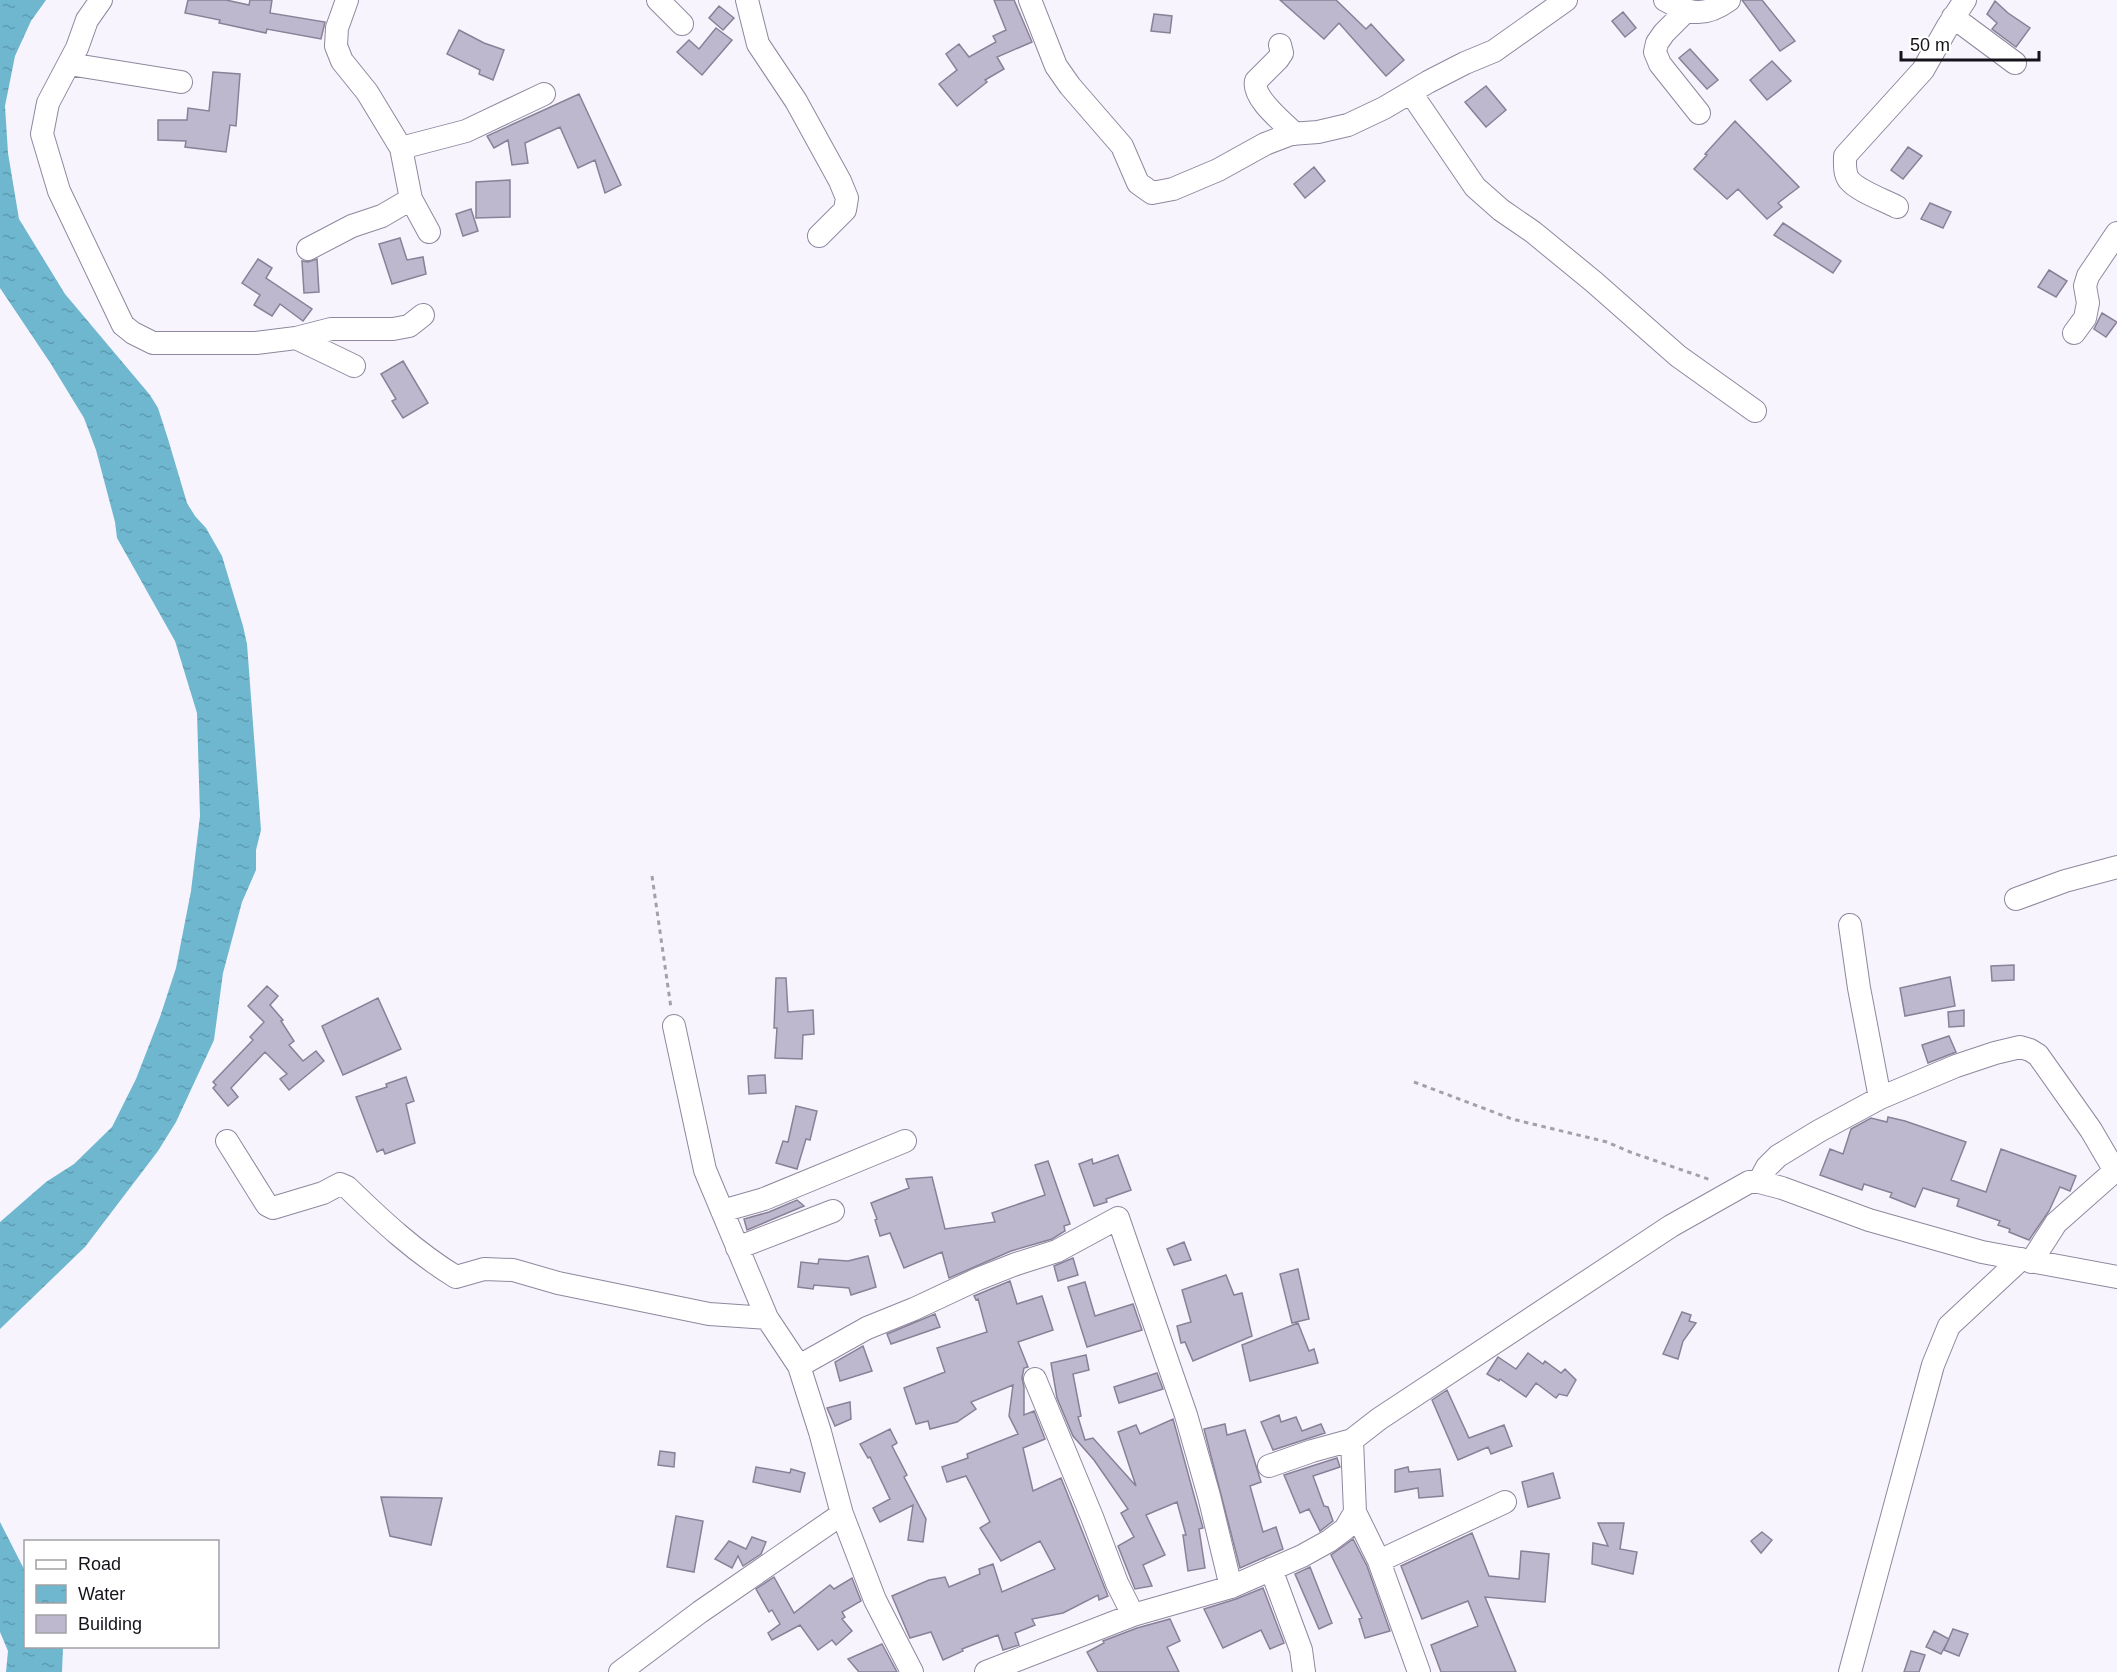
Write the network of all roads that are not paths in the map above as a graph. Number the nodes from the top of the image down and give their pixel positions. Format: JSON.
{"nodes":[{"id":1,"x":101,"y":0,"type":"edge"},
{"id":2,"x":347,"y":0,"type":"edge"},
{"id":3,"x":658,"y":0,"type":"edge"},
{"id":4,"x":747,"y":0,"type":"edge"},
{"id":5,"x":1030,"y":0,"type":"edge"},
{"id":6,"x":1566,"y":0,"type":"edge"},
{"id":7,"x":1665,"y":0,"type":"edge"},
{"id":8,"x":1729,"y":0,"type":"edge"},
{"id":9,"x":1959,"y":8,"type":"edge"},
{"id":10,"x":1685,"y":12,"type":"junction"},
{"id":11,"x":682,"y":24,"type":"dead end"},
{"id":12,"x":1280,"y":45,"type":"dead end"},
{"id":13,"x":2015,"y":63,"type":"dead end"},
{"id":14,"x":69,"y":64,"type":"junction"},
{"id":15,"x":181,"y":82,"type":"dead end"},
{"id":16,"x":1411,"y":93,"type":"junction"},
{"id":17,"x":544,"y":94,"type":"dead end"},
{"id":18,"x":1699,"y":113,"type":"dead end"},
{"id":19,"x":1295,"y":134,"type":"junction"},
{"id":20,"x":400,"y":148,"type":"junction"},
{"id":21,"x":411,"y":199,"type":"junction"},
{"id":22,"x":1897,"y":207,"type":"dead end"},
{"id":23,"x":429,"y":232,"type":"dead end"},
{"id":24,"x":2117,"y":233,"type":"edge"},
{"id":25,"x":819,"y":236,"type":"dead end"},
{"id":26,"x":308,"y":249,"type":"dead end"},
{"id":27,"x":2109,"y":263,"type":"edge"},
{"id":28,"x":423,"y":315,"type":"dead end"},
{"id":29,"x":2074,"y":333,"type":"dead end"},
{"id":30,"x":296,"y":338,"type":"junction"},
{"id":31,"x":354,"y":366,"type":"dead end"},
{"id":32,"x":1755,"y":411,"type":"dead end"},
{"id":33,"x":2117,"y":867,"type":"edge"},
{"id":34,"x":2016,"y":899,"type":"dead end"},
{"id":35,"x":1851,"y":925,"type":"dead end"},
{"id":36,"x":674,"y":1026,"type":"road end"},
{"id":37,"x":1880,"y":1098,"type":"junction"},
{"id":38,"x":227,"y":1141,"type":"dead end"},
{"id":39,"x":905,"y":1141,"type":"dead end"},
{"id":40,"x":2116,"y":1170,"type":"edge"},
{"id":41,"x":1759,"y":1182,"type":"junction"},
{"id":42,"x":833,"y":1210,"type":"dead end"},
{"id":43,"x":722,"y":1212,"type":"junction"},
{"id":44,"x":737,"y":1248,"type":"junction"},
{"id":45,"x":2026,"y":1260,"type":"junction"},
{"id":46,"x":2117,"y":1277,"type":"edge"},
{"id":47,"x":766,"y":1318,"type":"junction"},
{"id":48,"x":799,"y":1366,"type":"junction"},
{"id":49,"x":1035,"y":1379,"type":"dead end"},
{"id":50,"x":1352,"y":1440,"type":"junction"},
{"id":51,"x":1269,"y":1466,"type":"dead end"},
{"id":52,"x":1505,"y":1502,"type":"dead end"},
{"id":53,"x":1355,"y":1512,"type":"junction"},
{"id":54,"x":842,"y":1514,"type":"junction"},
{"id":55,"x":1379,"y":1561,"type":"junction"},
{"id":56,"x":1271,"y":1569,"type":"junction"},
{"id":57,"x":1231,"y":1587,"type":"junction"},
{"id":58,"x":1133,"y":1615,"type":"junction"},
{"id":59,"x":620,"y":1672,"type":"edge"},
{"id":60,"x":912,"y":1672,"type":"edge"},
{"id":61,"x":986,"y":1672,"type":"edge"},
{"id":62,"x":1304,"y":1672,"type":"edge"},
{"id":63,"x":1419,"y":1672,"type":"edge"},
{"id":64,"x":1850,"y":1672,"type":"edge"}],
"edges":[{"from":1,"to":14,"type":"street"},
{"from":2,"to":20,"type":"street"},
{"from":3,"to":11,"type":"street"},
{"from":4,"to":25,"type":"street"},
{"from":5,"to":19,"type":"street"},
{"from":6,"to":16,"type":"street"},
{"from":7,"to":10,"type":"street"},
{"from":8,"to":10,"type":"street"},
{"from":9,"to":13,"type":"street"},
{"from":9,"to":22,"type":"street"},
{"from":10,"to":18,"type":"street"},
{"from":12,"to":19,"type":"street"},
{"from":14,"to":15,"type":"street"},
{"from":14,"to":30,"type":"street"},
{"from":16,"to":19,"type":"street"},
{"from":16,"to":32,"type":"street"},
{"from":17,"to":20,"type":"street"},
{"from":20,"to":21,"type":"street"},
{"from":21,"to":23,"type":"street"},
{"from":21,"to":26,"type":"street"},
{"from":24,"to":27,"type":"street"},
{"from":27,"to":29,"type":"street"},
{"from":28,"to":30,"type":"street"},
{"from":30,"to":31,"type":"street"},
{"from":33,"to":34,"type":"street"},
{"from":35,"to":37,"type":"street"},
{"from":36,"to":43,"type":"street"},
{"from":37,"to":40,"type":"street"},
{"from":37,"to":41,"type":"street"},
{"from":38,"to":47,"type":"street"},
{"from":39,"to":43,"type":"street"},
{"from":40,"to":45,"type":"street"},
{"from":41,"to":45,"type":"street"},
{"from":41,"to":50,"type":"street"},
{"from":42,"to":44,"type":"street"},
{"from":43,"to":44,"type":"street"},
{"from":44,"to":47,"type":"street"},
{"from":45,"to":46,"type":"street"},
{"from":45,"to":64,"type":"street"},
{"from":47,"to":48,"type":"street"},
{"from":48,"to":54,"type":"street"},
{"from":48,"to":57,"type":"street"},
{"from":49,"to":58,"type":"street"},
{"from":50,"to":51,"type":"street"},
{"from":50,"to":53,"type":"street"},
{"from":52,"to":55,"type":"street"},
{"from":53,"to":55,"type":"street"},
{"from":53,"to":56,"type":"street"},
{"from":54,"to":59,"type":"street"},
{"from":54,"to":60,"type":"street"},
{"from":55,"to":63,"type":"street"},
{"from":56,"to":57,"type":"street"},
{"from":56,"to":62,"type":"street"},
{"from":57,"to":58,"type":"street"},
{"from":58,"to":61,"type":"street"}]}
